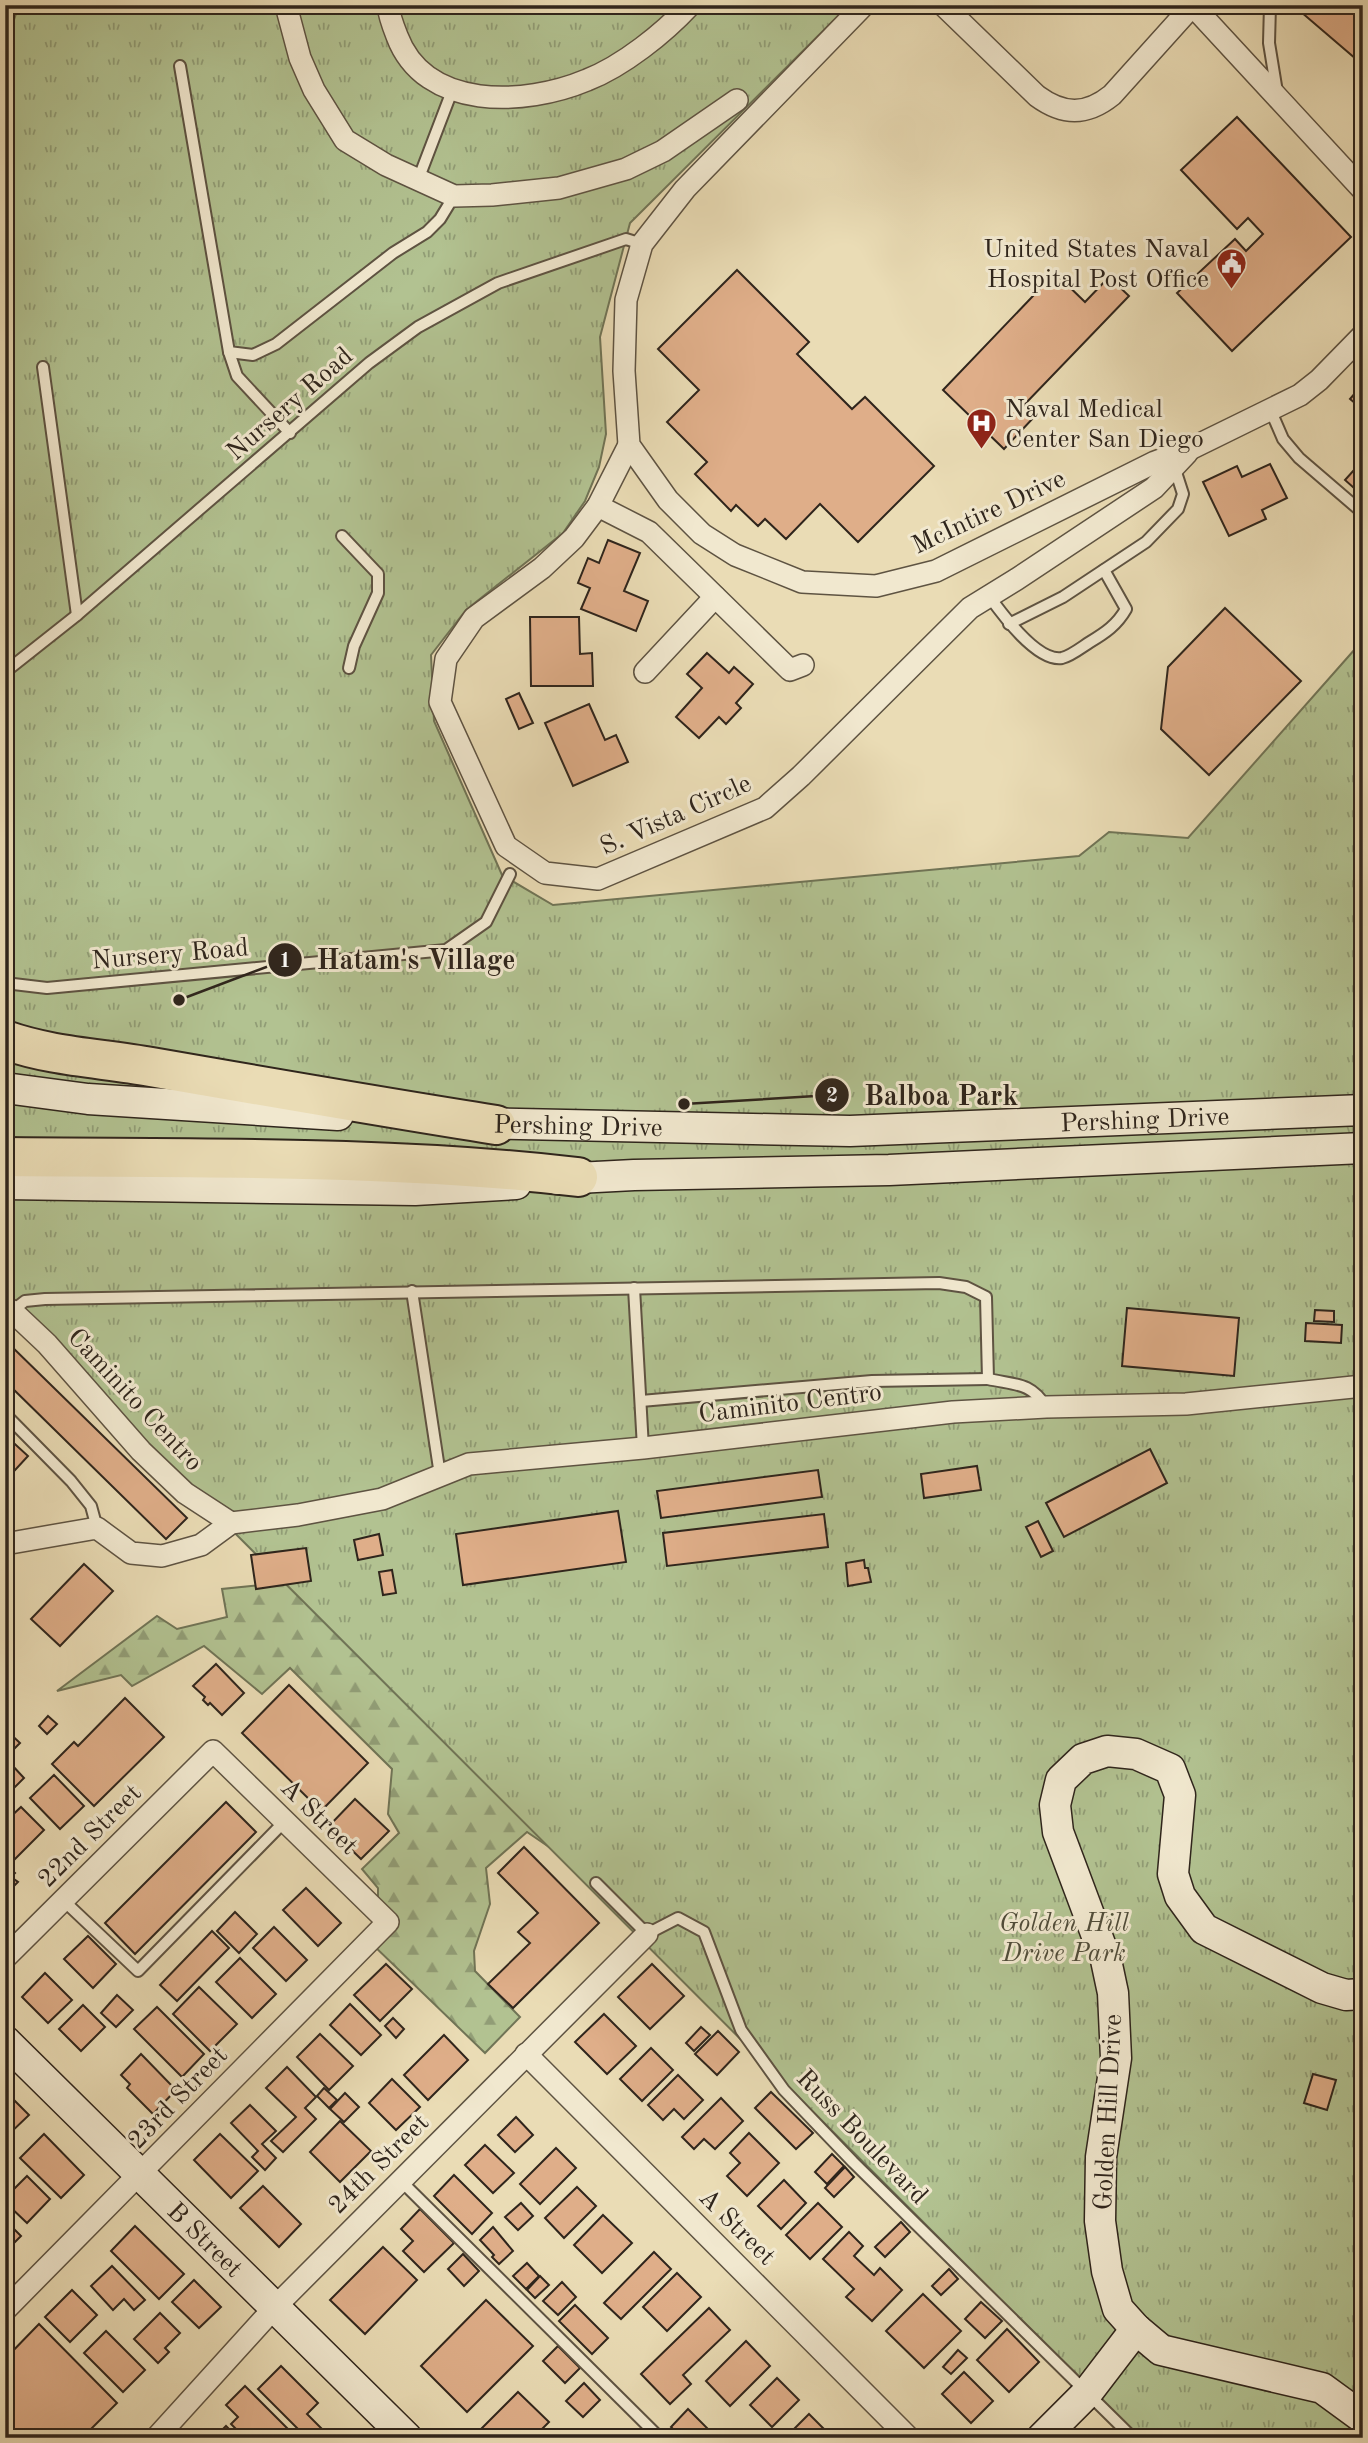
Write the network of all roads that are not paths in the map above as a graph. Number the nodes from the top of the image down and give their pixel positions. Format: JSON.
{"nodes":[{"id":1,"x":288,"y":5,"type":"edge"},
{"id":2,"x":388,"y":5,"type":"edge"},
{"id":3,"x":864,"y":5,"type":"edge"},
{"id":4,"x":943,"y":5,"type":"edge"},
{"id":5,"x":1194,"y":5,"type":"edge"},
{"id":6,"x":1270,"y":5,"type":"edge"},
{"id":7,"x":687,"y":6,"type":"edge"},
{"id":8,"x":180,"y":66,"type":"dead end"},
{"id":9,"x":452,"y":91,"type":"junction"},
{"id":10,"x":1278,"y":98,"type":"junction"},
{"id":11,"x":737,"y":100,"type":"dead end"},
{"id":12,"x":418,"y":180,"type":"junction"},
{"id":13,"x":1363,"y":190,"type":"edge"},
{"id":14,"x":454,"y":196,"type":"junction"},
{"id":15,"x":642,"y":244,"type":"junction"},
{"id":16,"x":1363,"y":335,"type":"edge"},
{"id":17,"x":229,"y":352,"type":"junction"},
{"id":18,"x":43,"y":367,"type":"dead end"},
{"id":19,"x":1270,"y":409,"type":"junction"},
{"id":20,"x":290,"y":433,"type":"junction"},
{"id":21,"x":628,"y":445,"type":"junction"},
{"id":22,"x":1190,"y":449,"type":"junction"},
{"id":23,"x":1174,"y":466,"type":"junction"},
{"id":24,"x":598,"y":506,"type":"junction"},
{"id":25,"x":1363,"y":513,"type":"edge"},
{"id":26,"x":342,"y":536,"type":"dead end"},
{"id":27,"x":1104,"y":570,"type":"junction"},
{"id":28,"x":989,"y":596,"type":"junction"},
{"id":29,"x":715,"y":597,"type":"junction"},
{"id":30,"x":78,"y":615,"type":"junction"},
{"id":31,"x":1010,"y":624,"type":"junction"},
{"id":32,"x":803,"y":665,"type":"dead end"},
{"id":33,"x":349,"y":668,"type":"dead end"},
{"id":34,"x":645,"y":671,"type":"dead end"},
{"id":35,"x":5,"y":672,"type":"edge"},
{"id":36,"x":510,"y":874,"type":"dead end"},
{"id":37,"x":5,"y":984,"type":"edge"},
{"id":38,"x":5,"y":1040,"type":"edge"},
{"id":39,"x":5,"y":1088,"type":"edge"},
{"id":40,"x":1363,"y":1110,"type":"edge"},
{"id":41,"x":496,"y":1125,"type":"junction"},
{"id":42,"x":5,"y":1138,"type":"edge"},
{"id":43,"x":1363,"y":1148,"type":"edge"},
{"id":44,"x":5,"y":1157,"type":"edge"},
{"id":45,"x":265,"y":1160,"type":"junction"},
{"id":46,"x":578,"y":1177,"type":"junction"},
{"id":47,"x":5,"y":1184,"type":"edge"},
{"id":48,"x":634,"y":1288,"type":"junction"},
{"id":49,"x":412,"y":1291,"type":"junction"},
{"id":50,"x":8,"y":1309,"type":"edge"},
{"id":51,"x":988,"y":1379,"type":"junction"},
{"id":52,"x":1363,"y":1386,"type":"edge"},
{"id":53,"x":641,"y":1401,"type":"junction"},
{"id":54,"x":1046,"y":1407,"type":"junction"},
{"id":55,"x":5,"y":1414,"type":"edge"},
{"id":56,"x":643,"y":1448,"type":"junction"},
{"id":57,"x":440,"y":1475,"type":"junction"},
{"id":58,"x":231,"y":1523,"type":"junction"},
{"id":59,"x":97,"y":1528,"type":"junction"},
{"id":60,"x":5,"y":1544,"type":"edge"},
{"id":61,"x":213,"y":1751,"type":"joint"},
{"id":62,"x":285,"y":1821,"type":"junction"},
{"id":63,"x":596,"y":1883,"type":"dead end"},
{"id":64,"x":64,"y":1900,"type":"junction"},
{"id":65,"x":388,"y":1922,"type":"joint"},
{"id":66,"x":647,"y":1934,"type":"junction"},
{"id":67,"x":5,"y":1958,"type":"edge"},
{"id":68,"x":1363,"y":1994,"type":"edge"},
{"id":69,"x":5,"y":2041,"type":"edge"},
{"id":70,"x":526,"y":2054,"type":"junction"},
{"id":71,"x":140,"y":2175,"type":"junction"},
{"id":72,"x":400,"y":2180,"type":"junction"},
{"id":73,"x":275,"y":2307,"type":"junction"},
{"id":74,"x":5,"y":2310,"type":"edge"},
{"id":75,"x":1136,"y":2329,"type":"junction"},
{"id":76,"x":1322,"y":2388,"type":"junction"},
{"id":77,"x":1087,"y":2393,"type":"junction"},
{"id":78,"x":1363,"y":2396,"type":"edge"},
{"id":79,"x":1363,"y":2418,"type":"edge"},
{"id":80,"x":157,"y":2437,"type":"edge"},
{"id":81,"x":407,"y":2438,"type":"edge"},
{"id":82,"x":660,"y":2438,"type":"edge"},
{"id":83,"x":909,"y":2438,"type":"edge"},
{"id":84,"x":1042,"y":2438,"type":"edge"},
{"id":85,"x":1133,"y":2438,"type":"edge"}],
"edges":[{"from":1,"to":12,"type":"street"},
{"from":2,"to":9,"type":"street"},
{"from":3,"to":15,"type":"street"},
{"from":4,"to":5,"type":"street"},
{"from":5,"to":10,"type":"street"},
{"from":6,"to":10,"type":"lane"},
{"from":7,"to":9,"type":"street"},
{"from":8,"to":17,"type":"lane"},
{"from":9,"to":12,"type":"lane"},
{"from":10,"to":13,"type":"street"},
{"from":11,"to":14,"type":"street"},
{"from":12,"to":14,"type":"street"},
{"from":14,"to":17,"type":"lane"},
{"from":15,"to":20,"type":"lane","name":"Nursery Road"},
{"from":15,"to":21,"type":"street"},
{"from":16,"to":19,"type":"street","name":"McIntire Drive"},
{"from":17,"to":20,"type":"lane"},
{"from":18,"to":30,"type":"lane"},
{"from":19,"to":22,"type":"street","name":"McIntire Drive"},
{"from":19,"to":25,"type":"lane"},
{"from":20,"to":30,"type":"lane","name":"Nursery Road"},
{"from":21,"to":22,"type":"street","name":"McIntire Drive"},
{"from":21,"to":24,"type":"street","name":"S. Vista Circle"},
{"from":22,"to":23,"type":"street","name":"S. Vista Circle"},
{"from":23,"to":27,"type":"lane"},
{"from":23,"to":28,"type":"street","name":"S. Vista Circle"},
{"from":24,"to":28,"type":"street","name":"S. Vista Circle"},
{"from":24,"to":29,"type":"street"},
{"from":26,"to":33,"type":"lane"},
{"from":27,"to":31,"type":"lane"},
{"from":27,"to":31,"type":"lane"},
{"from":28,"to":31,"type":"lane"},
{"from":29,"to":32,"type":"street"},
{"from":29,"to":34,"type":"street"},
{"from":30,"to":35,"type":"lane","name":"Nursery Road"},
{"from":36,"to":37,"type":"lane","name":"Nursery Road"},
{"from":38,"to":41,"type":"highway"},
{"from":39,"to":41,"type":"main road","name":"Pershing Drive"},
{"from":40,"to":41,"type":"main road","name":"Pershing Drive"},
{"from":42,"to":45,"type":"highway"},
{"from":43,"to":46,"type":"main road","name":"Pershing Drive"},
{"from":44,"to":45,"type":"highway"},
{"from":45,"to":46,"type":"highway"},
{"from":46,"to":47,"type":"main road","name":"Pershing Drive"},
{"from":48,"to":49,"type":"lane"},
{"from":48,"to":51,"type":"lane"},
{"from":48,"to":53,"type":"lane"},
{"from":49,"to":50,"type":"lane"},
{"from":49,"to":57,"type":"lane"},
{"from":50,"to":58,"type":"street","name":"Caminito Centro"},
{"from":51,"to":53,"type":"lane"},
{"from":51,"to":54,"type":"lane"},
{"from":52,"to":54,"type":"street","name":"Caminito Centro"},
{"from":53,"to":56,"type":"lane"},
{"from":54,"to":56,"type":"street","name":"Caminito Centro"},
{"from":55,"to":59,"type":"lane"},
{"from":56,"to":57,"type":"street","name":"Caminito Centro"},
{"from":57,"to":58,"type":"street","name":"Caminito Centro"},
{"from":58,"to":59,"type":"street","name":"Caminito Centro"},
{"from":59,"to":60,"type":"street"},
{"from":61,"to":62,"type":"street","name":"A Street"},
{"from":61,"to":64,"type":"street","name":"22nd Street"},
{"from":62,"to":64,"type":"lane"},
{"from":62,"to":65,"type":"street","name":"A Street"},
{"from":63,"to":66,"type":"lane"},
{"from":64,"to":67,"type":"street","name":"22nd Street"},
{"from":65,"to":71,"type":"street","name":"23rd Street"},
{"from":66,"to":70,"type":"street","name":"24th Street"},
{"from":66,"to":77,"type":"lane","name":"Russ Boulevard"},
{"from":68,"to":75,"type":"main road","name":"Golden Hill Drive"},
{"from":69,"to":71,"type":"main road","name":"B Street"},
{"from":70,"to":72,"type":"street","name":"24th Street"},
{"from":70,"to":83,"type":"street","name":"A Street"},
{"from":71,"to":73,"type":"main road","name":"B Street"},
{"from":71,"to":74,"type":"street","name":"23rd Street"},
{"from":72,"to":73,"type":"street","name":"24th Street"},
{"from":72,"to":82,"type":"lane"},
{"from":73,"to":80,"type":"street","name":"24th Street"},
{"from":73,"to":81,"type":"main road","name":"B Street"},
{"from":75,"to":76,"type":"main road","name":"Golden Hill Drive"},
{"from":75,"to":77,"type":"main road"},
{"from":76,"to":78,"type":"main road"},
{"from":76,"to":79,"type":"main road","name":"Golden Hill Drive"},
{"from":77,"to":84,"type":"main road"},
{"from":77,"to":85,"type":"lane","name":"Russ Boulevard"}]}
